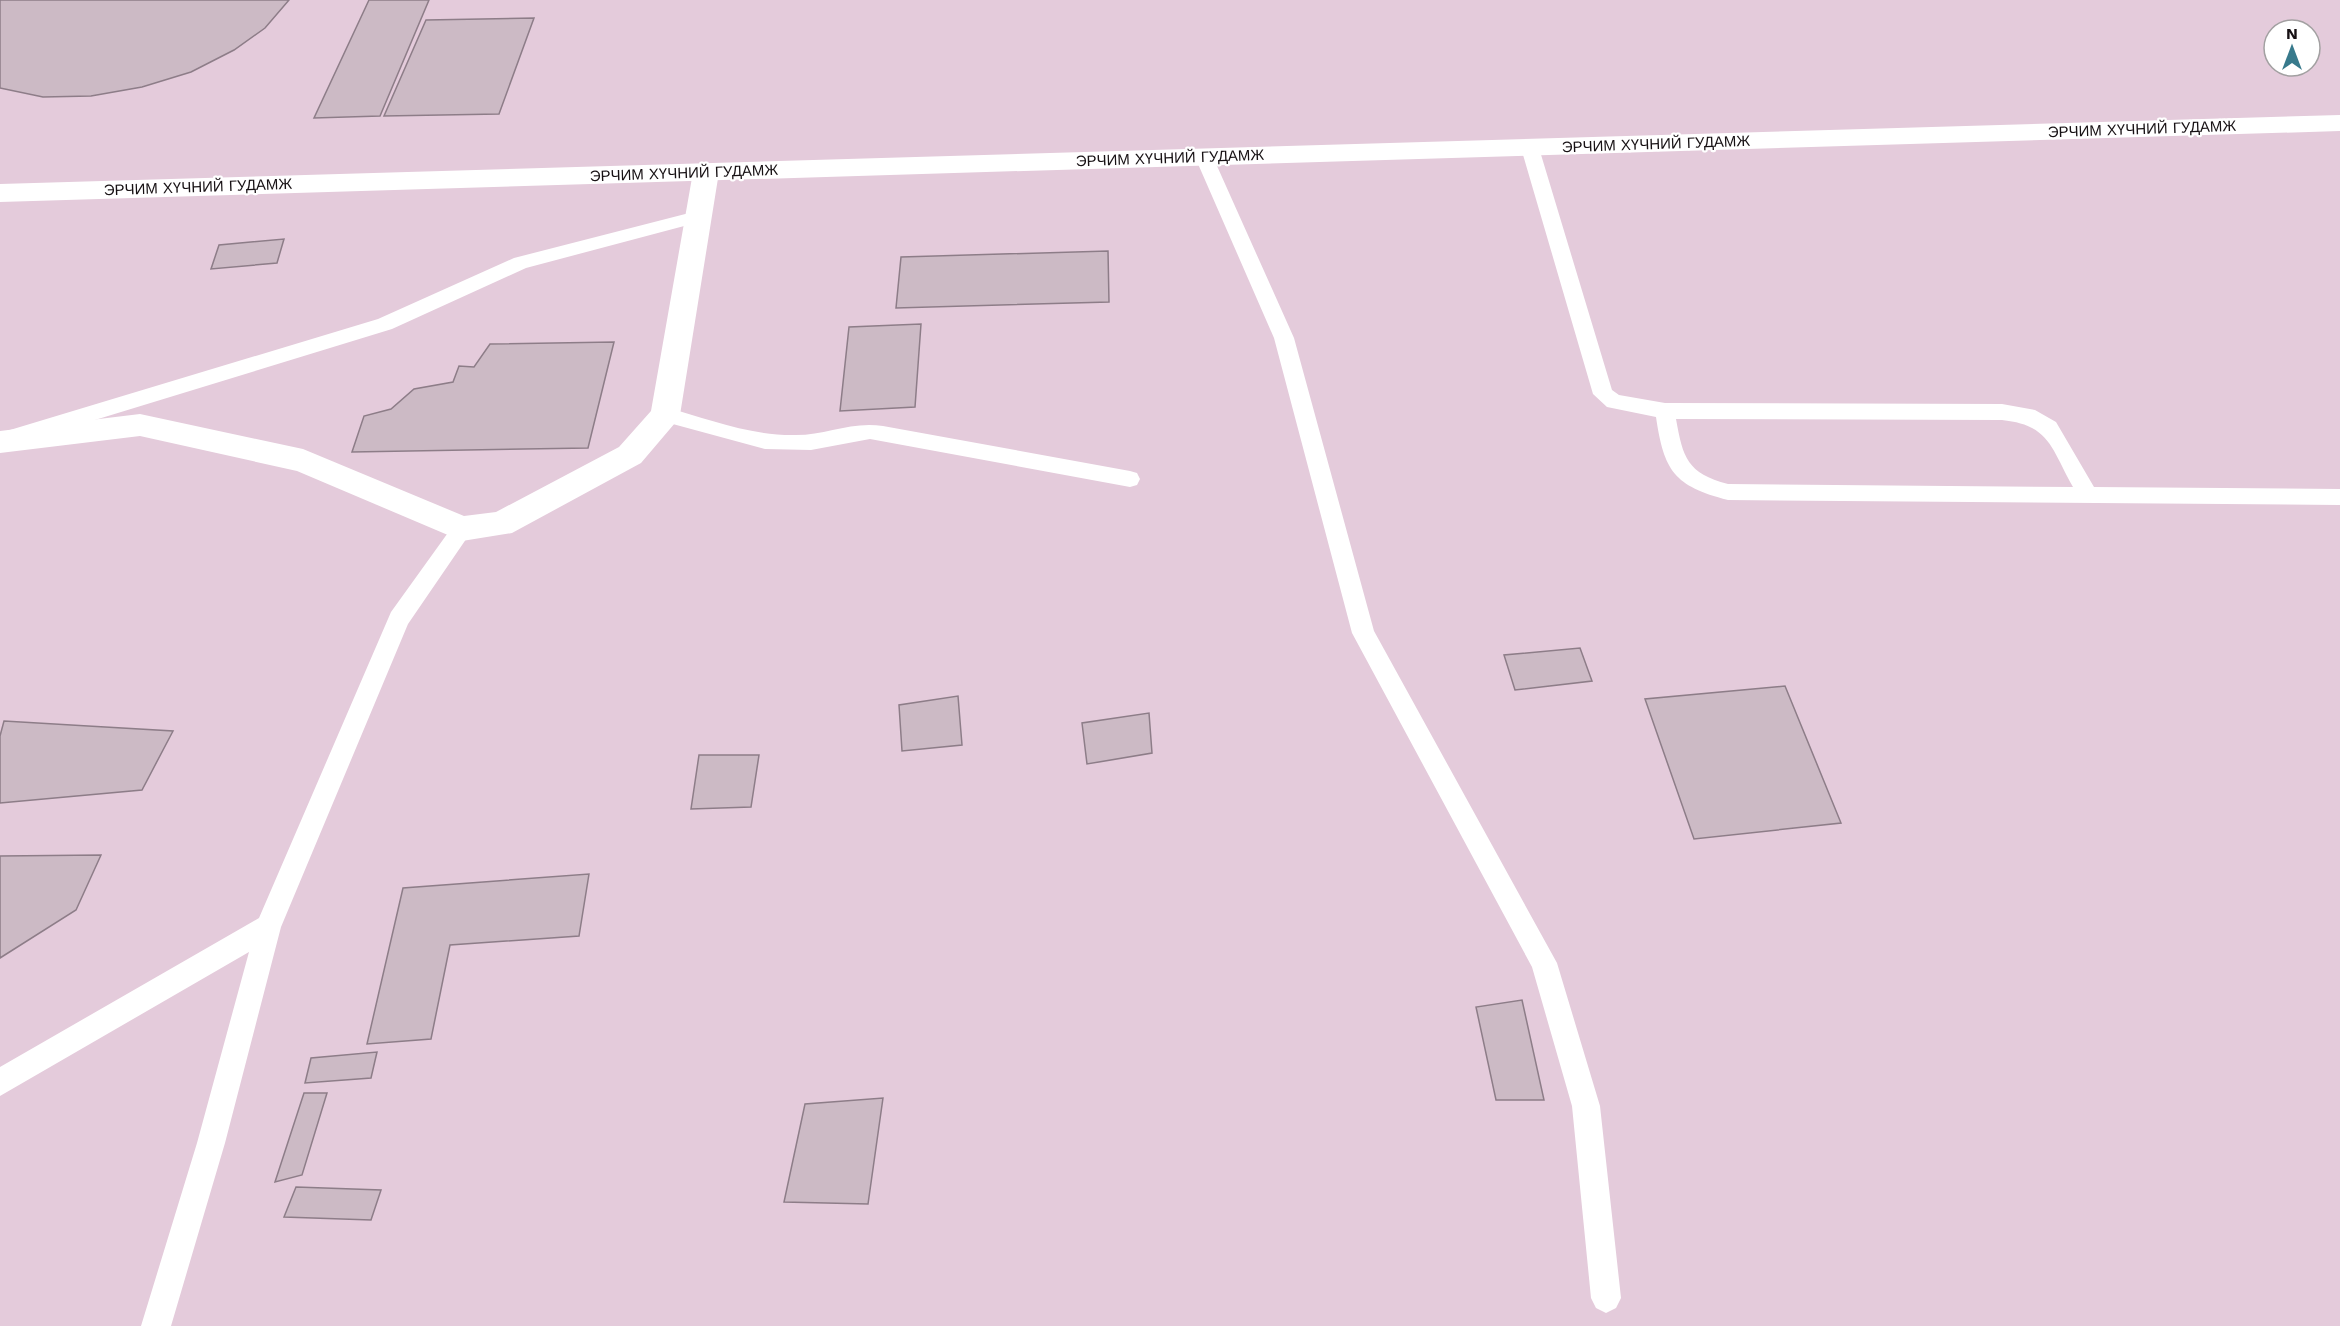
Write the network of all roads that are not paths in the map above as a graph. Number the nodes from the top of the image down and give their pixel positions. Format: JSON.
{"nodes":[{"id":1,"x":2340,"y":123,"type":"edge"},
{"id":2,"x":1530,"y":148,"type":"junction"},
{"id":3,"x":1204,"y":157,"type":"junction"},
{"id":4,"x":706,"y":172,"type":"junction"},
{"id":5,"x":0,"y":193,"type":"edge"},
{"id":6,"x":696,"y":217,"type":"junction"},
{"id":7,"x":1665,"y":411,"type":"junction"},
{"id":8,"x":665,"y":415,"type":"junction"},
{"id":9,"x":0,"y":442,"type":"edge"},
{"id":10,"x":1130,"y":479,"type":"dead end"},
{"id":11,"x":2088,"y":495,"type":"junction"},
{"id":12,"x":2340,"y":497,"type":"edge"},
{"id":13,"x":462,"y":529,"type":"junction"},
{"id":14,"x":268,"y":927,"type":"junction"},
{"id":15,"x":0,"y":1083,"type":"edge"},
{"id":16,"x":1606,"y":1298,"type":"dead end"},
{"id":17,"x":156,"y":1326,"type":"edge"}],
"edges":[{"from":1,"to":2,"type":"main road","name":"ЭРЧИМ ХҮЧНИЙ ГУДАМЖ"},
{"from":2,"to":3,"type":"main road","name":"ЭРЧИМ ХҮЧНИЙ ГУДАМЖ"},
{"from":2,"to":7,"type":"lane"},
{"from":3,"to":4,"type":"main road","name":"ЭРЧИМ ХҮЧНИЙ ГУДАМЖ"},
{"from":3,"to":16,"type":"lane"},
{"from":4,"to":5,"type":"main road","name":"ЭРЧИМ ХҮЧНИЙ ГУДАМЖ"},
{"from":4,"to":6,"type":"main road"},
{"from":6,"to":8,"type":"main road"},
{"from":6,"to":9,"type":"lane"},
{"from":7,"to":11,"type":"lane"},
{"from":7,"to":11,"type":"lane"},
{"from":8,"to":10,"type":"lane"},
{"from":8,"to":13,"type":"main road"},
{"from":9,"to":13,"type":"main road"},
{"from":11,"to":12,"type":"lane"},
{"from":13,"to":14,"type":"lane"},
{"from":14,"to":15,"type":"lane"},
{"from":14,"to":17,"type":"lane"}]}
